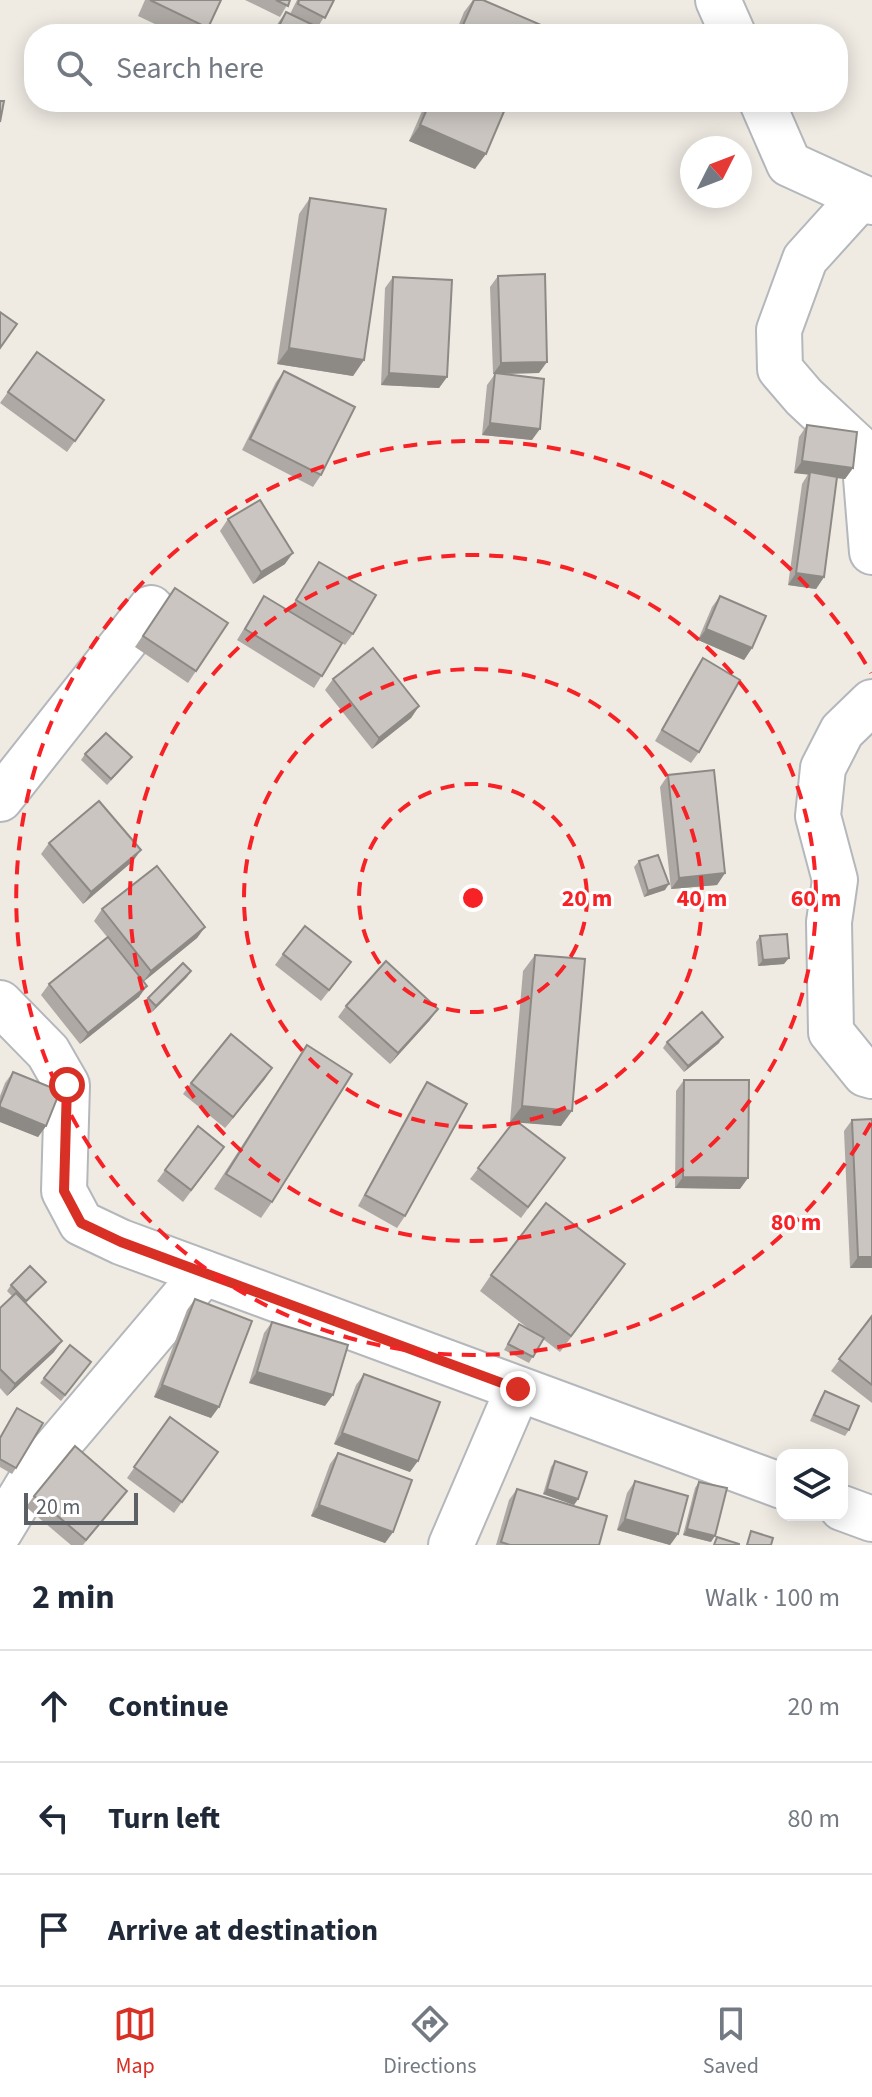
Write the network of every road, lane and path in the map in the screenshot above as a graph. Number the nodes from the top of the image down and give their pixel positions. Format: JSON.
{"nodes":[{"id":1,"x":718,"y":0,"type":"edge"},
{"id":2,"x":729,"y":24,"type":"edge"},
{"id":3,"x":766,"y":112,"type":"edge"},
{"id":4,"x":866,"y":200,"type":"edge"},
{"id":5,"x":872,"y":552,"type":"edge"},
{"id":6,"x":151,"y":608,"type":"dead end"},
{"id":7,"x":872,"y":702,"type":"edge"},
{"id":8,"x":0,"y":799,"type":"edge"},
{"id":9,"x":0,"y":1003,"type":"edge"},
{"id":10,"x":872,"y":1076,"type":"edge"},
{"id":11,"x":204,"y":1273,"type":"junction"},
{"id":12,"x":518,"y":1389,"type":"junction"},
{"id":13,"x":776,"y":1484,"type":"edge"},
{"id":14,"x":848,"y":1510,"type":"edge"},
{"id":15,"x":872,"y":1519,"type":"edge"},
{"id":16,"x":0,"y":1531,"type":"edge"},
{"id":17,"x":451,"y":1545,"type":"edge"}],
"edges":[{"from":1,"to":2,"type":"street"},
{"from":3,"to":4,"type":"street"},
{"from":4,"to":5,"type":"street"},
{"from":6,"to":8,"type":"street"},
{"from":7,"to":10,"type":"street"},
{"from":9,"to":11,"type":"street"},
{"from":11,"to":12,"type":"street"},
{"from":11,"to":16,"type":"street"},
{"from":12,"to":13,"type":"street"},
{"from":12,"to":17,"type":"street"},
{"from":14,"to":15,"type":"street"}]}
